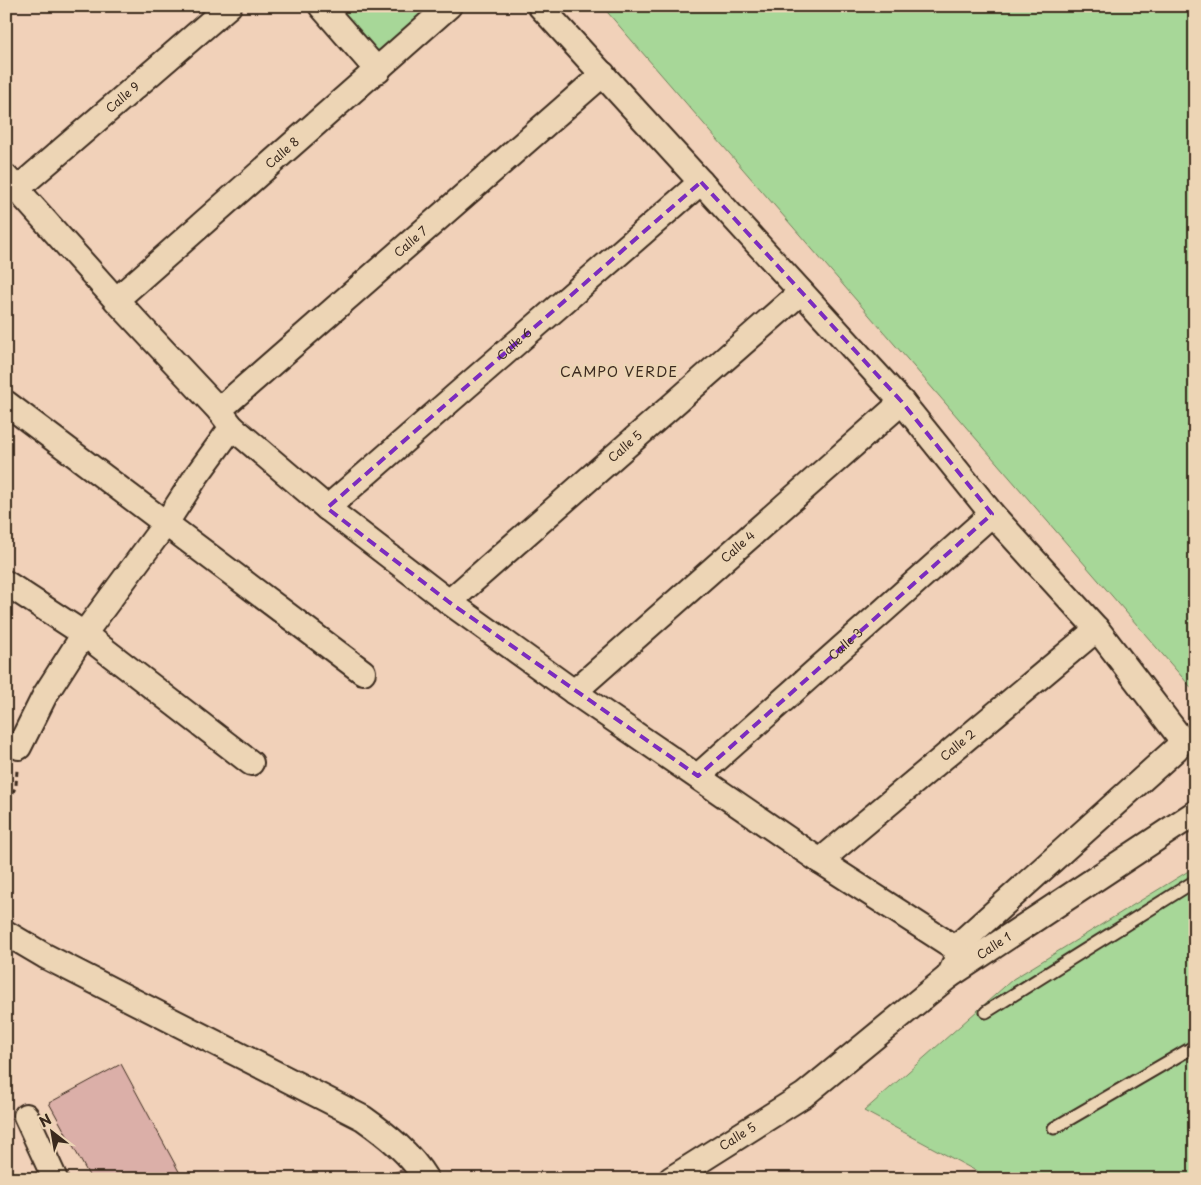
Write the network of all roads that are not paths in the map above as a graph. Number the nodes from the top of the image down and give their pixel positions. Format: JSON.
{"nodes":[{"id":1,"x":229,"y":6,"type":"edge"},
{"id":2,"x":321,"y":6,"type":"edge"},
{"id":3,"x":449,"y":6,"type":"edge"},
{"id":4,"x":540,"y":6,"type":"edge"},
{"id":5,"x":378,"y":71,"type":"junction"},
{"id":6,"x":603,"y":74,"type":"junction"},
{"id":7,"x":702,"y":182,"type":"junction"},
{"id":8,"x":11,"y":183,"type":"edge"},
{"id":9,"x":801,"y":292,"type":"junction"},
{"id":10,"x":116,"y":300,"type":"junction"},
{"id":11,"x":6,"y":402,"type":"edge"},
{"id":12,"x":902,"y":402,"type":"junction"},
{"id":13,"x":225,"y":419,"type":"junction"},
{"id":14,"x":327,"y":508,"type":"junction"},
{"id":15,"x":992,"y":514,"type":"junction"},
{"id":16,"x":166,"y":523,"type":"junction"},
{"id":17,"x":6,"y":583,"type":"edge"},
{"id":18,"x":449,"y":602,"type":"junction"},
{"id":19,"x":1097,"y":629,"type":"junction"},
{"id":20,"x":84,"y":634,"type":"junction"},
{"id":21,"x":363,"y":672,"type":"dead end"},
{"id":22,"x":574,"y":692,"type":"junction"},
{"id":23,"x":19,"y":746,"type":"road end"},
{"id":24,"x":251,"y":763,"type":"dead end"},
{"id":25,"x":698,"y":776,"type":"junction"},
{"id":26,"x":1195,"y":813,"type":"edge"},
{"id":27,"x":820,"y":861,"type":"junction"},
{"id":28,"x":1195,"y":880,"type":"edge"},
{"id":29,"x":6,"y":933,"type":"edge"},
{"id":30,"x":954,"y":948,"type":"junction"},
{"id":31,"x":949,"y":976,"type":"junction"},
{"id":32,"x":986,"y":1012,"type":"dead end"},
{"id":33,"x":1195,"y":1046,"type":"edge"},
{"id":34,"x":804,"y":1095,"type":"joint"},
{"id":35,"x":26,"y":1116,"type":"dead end"},
{"id":36,"x":1054,"y":1128,"type":"dead end"},
{"id":37,"x":55,"y":1179,"type":"edge"},
{"id":38,"x":426,"y":1179,"type":"edge"},
{"id":39,"x":671,"y":1179,"type":"edge"}],
"edges":[{"from":1,"to":8,"type":"street","name":"Calle 9"},
{"from":2,"to":5,"type":"street"},
{"from":3,"to":5,"type":"street","name":"Calle 8"},
{"from":4,"to":6,"type":"street"},
{"from":5,"to":10,"type":"street","name":"Calle 8"},
{"from":6,"to":7,"type":"street"},
{"from":6,"to":13,"type":"street","name":"Calle 7"},
{"from":7,"to":9,"type":"street"},
{"from":7,"to":14,"type":"street","name":"Calle 6"},
{"from":8,"to":10,"type":"street"},
{"from":9,"to":12,"type":"street"},
{"from":9,"to":18,"type":"street","name":"Calle 5"},
{"from":10,"to":13,"type":"street"},
{"from":11,"to":16,"type":"street"},
{"from":12,"to":15,"type":"street"},
{"from":12,"to":22,"type":"street","name":"Calle 4"},
{"from":13,"to":14,"type":"street"},
{"from":13,"to":16,"type":"street","name":"Calle 7"},
{"from":14,"to":18,"type":"street"},
{"from":15,"to":19,"type":"street"},
{"from":15,"to":25,"type":"street","name":"Calle 3"},
{"from":16,"to":20,"type":"street","name":"Calle 7"},
{"from":16,"to":21,"type":"street"},
{"from":17,"to":20,"type":"street"},
{"from":18,"to":22,"type":"street"},
{"from":19,"to":27,"type":"street","name":"Calle 2"},
{"from":19,"to":30,"type":"street"},
{"from":20,"to":23,"type":"street","name":"Calle 7"},
{"from":20,"to":24,"type":"street"},
{"from":22,"to":25,"type":"street"},
{"from":25,"to":27,"type":"street"},
{"from":26,"to":31,"type":"street","name":"Calle 1"},
{"from":27,"to":30,"type":"street"},
{"from":28,"to":32,"type":"lane"},
{"from":29,"to":38,"type":"street"},
{"from":30,"to":31,"type":"street"},
{"from":31,"to":34,"type":"street","name":"Calle 1"},
{"from":33,"to":36,"type":"lane"},
{"from":34,"to":39,"type":"street","name":"Calle 5"},
{"from":35,"to":37,"type":"street"}]}
